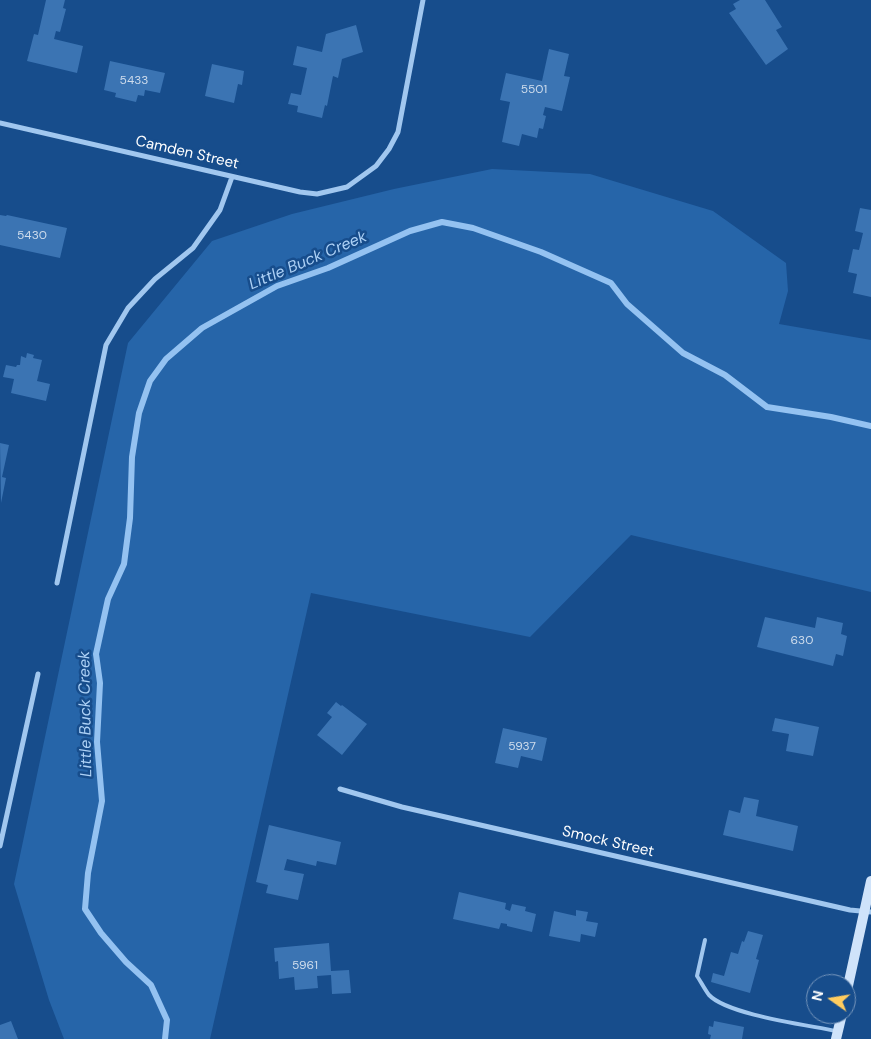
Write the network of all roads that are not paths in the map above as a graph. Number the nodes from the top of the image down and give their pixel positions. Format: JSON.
{"nodes":[{"id":1,"x":423,"y":0,"type":"edge"},
{"id":2,"x":0,"y":123,"type":"edge"},
{"id":3,"x":232,"y":177,"type":"junction"},
{"id":4,"x":57,"y":583,"type":"dead end"},
{"id":5,"x":38,"y":674,"type":"dead end"},
{"id":6,"x":340,"y":790,"type":"dead end"},
{"id":7,"x":0,"y":846,"type":"edge"},
{"id":8,"x":871,"y":881,"type":"edge"},
{"id":9,"x":868,"y":912,"type":"edge"},
{"id":10,"x":705,"y":940,"type":"dead end"},
{"id":11,"x":852,"y":974,"type":"edge"},
{"id":12,"x":837,"y":1035,"type":"edge"}],
"edges":[{"from":1,"to":3,"type":"street","name":"Camden Street"},
{"from":2,"to":3,"type":"street","name":"Camden Street"},
{"from":3,"to":4,"type":"street"},
{"from":5,"to":7,"type":"street"},
{"from":6,"to":9,"type":"street","name":"Smock Street"},
{"from":8,"to":9,"type":"main road"},
{"from":9,"to":11,"type":"main road"},
{"from":10,"to":12,"type":"lane"}]}
